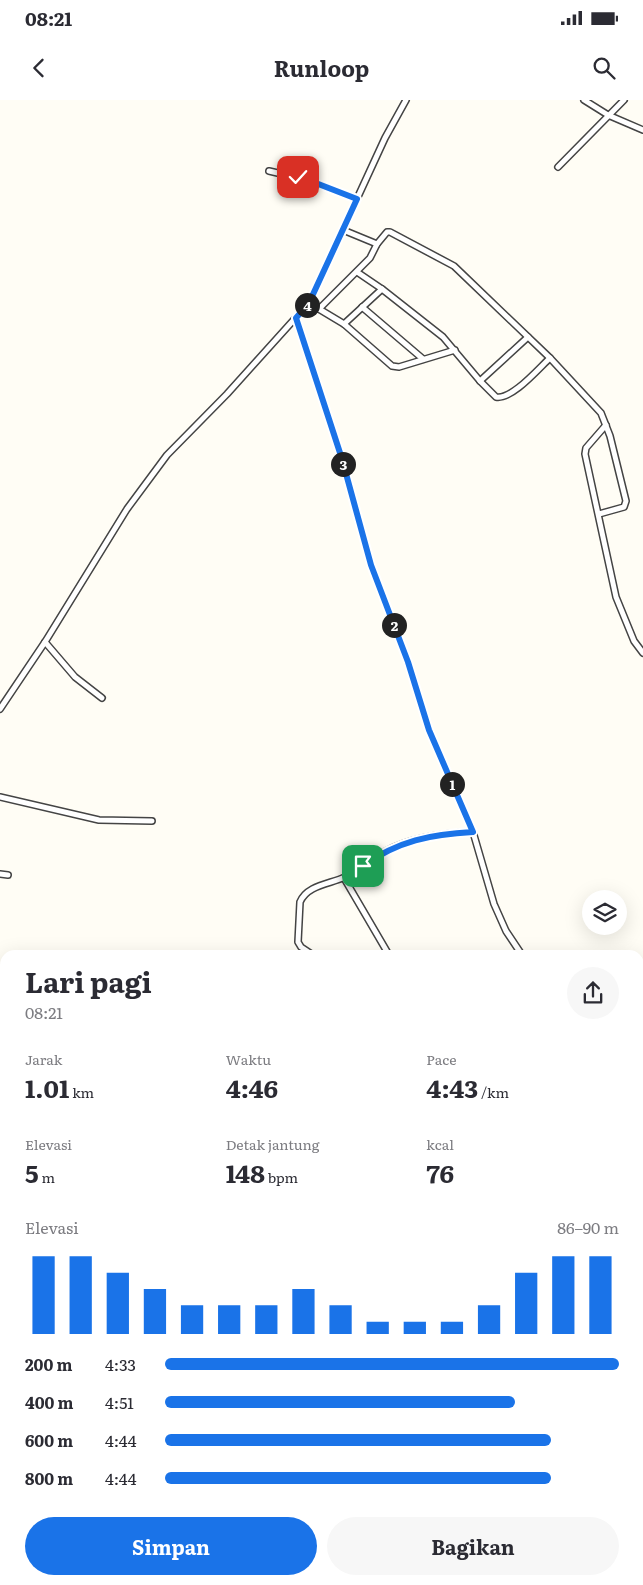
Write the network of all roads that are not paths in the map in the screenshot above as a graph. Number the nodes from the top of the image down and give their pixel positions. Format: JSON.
{"nodes":[{"id":1,"x":406,"y":100,"type":"edge"},
{"id":2,"x":584,"y":100,"type":"edge"},
{"id":3,"x":624,"y":100,"type":"edge"},
{"id":4,"x":608,"y":115,"type":"junction"},
{"id":5,"x":643,"y":130,"type":"edge"},
{"id":6,"x":558,"y":167,"type":"dead end"},
{"id":7,"x":269,"y":171,"type":"dead end"},
{"id":8,"x":357,"y":199,"type":"junction"},
{"id":9,"x":343,"y":230,"type":"junction"},
{"id":10,"x":377,"y":244,"type":"junction"},
{"id":11,"x":357,"y":272,"type":"junction"},
{"id":12,"x":382,"y":289,"type":"junction"},
{"id":13,"x":309,"y":303,"type":"junction"},
{"id":14,"x":362,"y":307,"type":"junction"},
{"id":15,"x":319,"y":309,"type":"junction"},
{"id":16,"x":296,"y":318,"type":"junction"},
{"id":17,"x":344,"y":324,"type":"junction"},
{"id":18,"x":528,"y":337,"type":"junction"},
{"id":19,"x":454,"y":350,"type":"junction"},
{"id":20,"x":550,"y":358,"type":"junction"},
{"id":21,"x":423,"y":359,"type":"junction"},
{"id":22,"x":480,"y":381,"type":"junction"},
{"id":23,"x":606,"y":425,"type":"junction"},
{"id":24,"x":598,"y":514,"type":"junction"},
{"id":25,"x":45,"y":642,"type":"junction"},
{"id":26,"x":643,"y":653,"type":"edge"},
{"id":27,"x":102,"y":698,"type":"dead end"},
{"id":28,"x":0,"y":709,"type":"edge"},
{"id":29,"x":0,"y":797,"type":"edge"},
{"id":30,"x":152,"y":821,"type":"dead end"},
{"id":31,"x":473,"y":832,"type":"junction"},
{"id":32,"x":0,"y":874,"type":"edge"},
{"id":33,"x":8,"y":875,"type":"dead end"},
{"id":34,"x":344,"y":878,"type":"junction"},
{"id":35,"x":306,"y":950,"type":"edge"},
{"id":36,"x":386,"y":950,"type":"edge"},
{"id":37,"x":519,"y":950,"type":"edge"}],
"edges":[{"from":1,"to":8,"type":"street"},
{"from":2,"to":4,"type":"street"},
{"from":3,"to":4,"type":"street"},
{"from":4,"to":5,"type":"street"},
{"from":4,"to":6,"type":"street"},
{"from":7,"to":8,"type":"street"},
{"from":8,"to":9,"type":"street"},
{"from":9,"to":10,"type":"street"},
{"from":9,"to":13,"type":"street"},
{"from":10,"to":11,"type":"street"},
{"from":10,"to":18,"type":"street"},
{"from":11,"to":12,"type":"street"},
{"from":11,"to":15,"type":"street"},
{"from":12,"to":14,"type":"street"},
{"from":12,"to":19,"type":"street"},
{"from":13,"to":15,"type":"street"},
{"from":13,"to":16,"type":"street"},
{"from":14,"to":17,"type":"street"},
{"from":14,"to":21,"type":"street"},
{"from":15,"to":17,"type":"street"},
{"from":16,"to":25,"type":"street"},
{"from":16,"to":31,"type":"street"},
{"from":17,"to":21,"type":"street"},
{"from":18,"to":20,"type":"street"},
{"from":18,"to":22,"type":"street"},
{"from":19,"to":21,"type":"street"},
{"from":19,"to":22,"type":"street"},
{"from":20,"to":22,"type":"street"},
{"from":20,"to":23,"type":"street"},
{"from":23,"to":24,"type":"street"},
{"from":23,"to":24,"type":"street"},
{"from":24,"to":26,"type":"street"},
{"from":25,"to":27,"type":"street"},
{"from":25,"to":28,"type":"street"},
{"from":29,"to":30,"type":"street"},
{"from":31,"to":34,"type":"street"},
{"from":31,"to":37,"type":"street"},
{"from":32,"to":33,"type":"street"},
{"from":34,"to":35,"type":"street"},
{"from":34,"to":36,"type":"street"}]}
